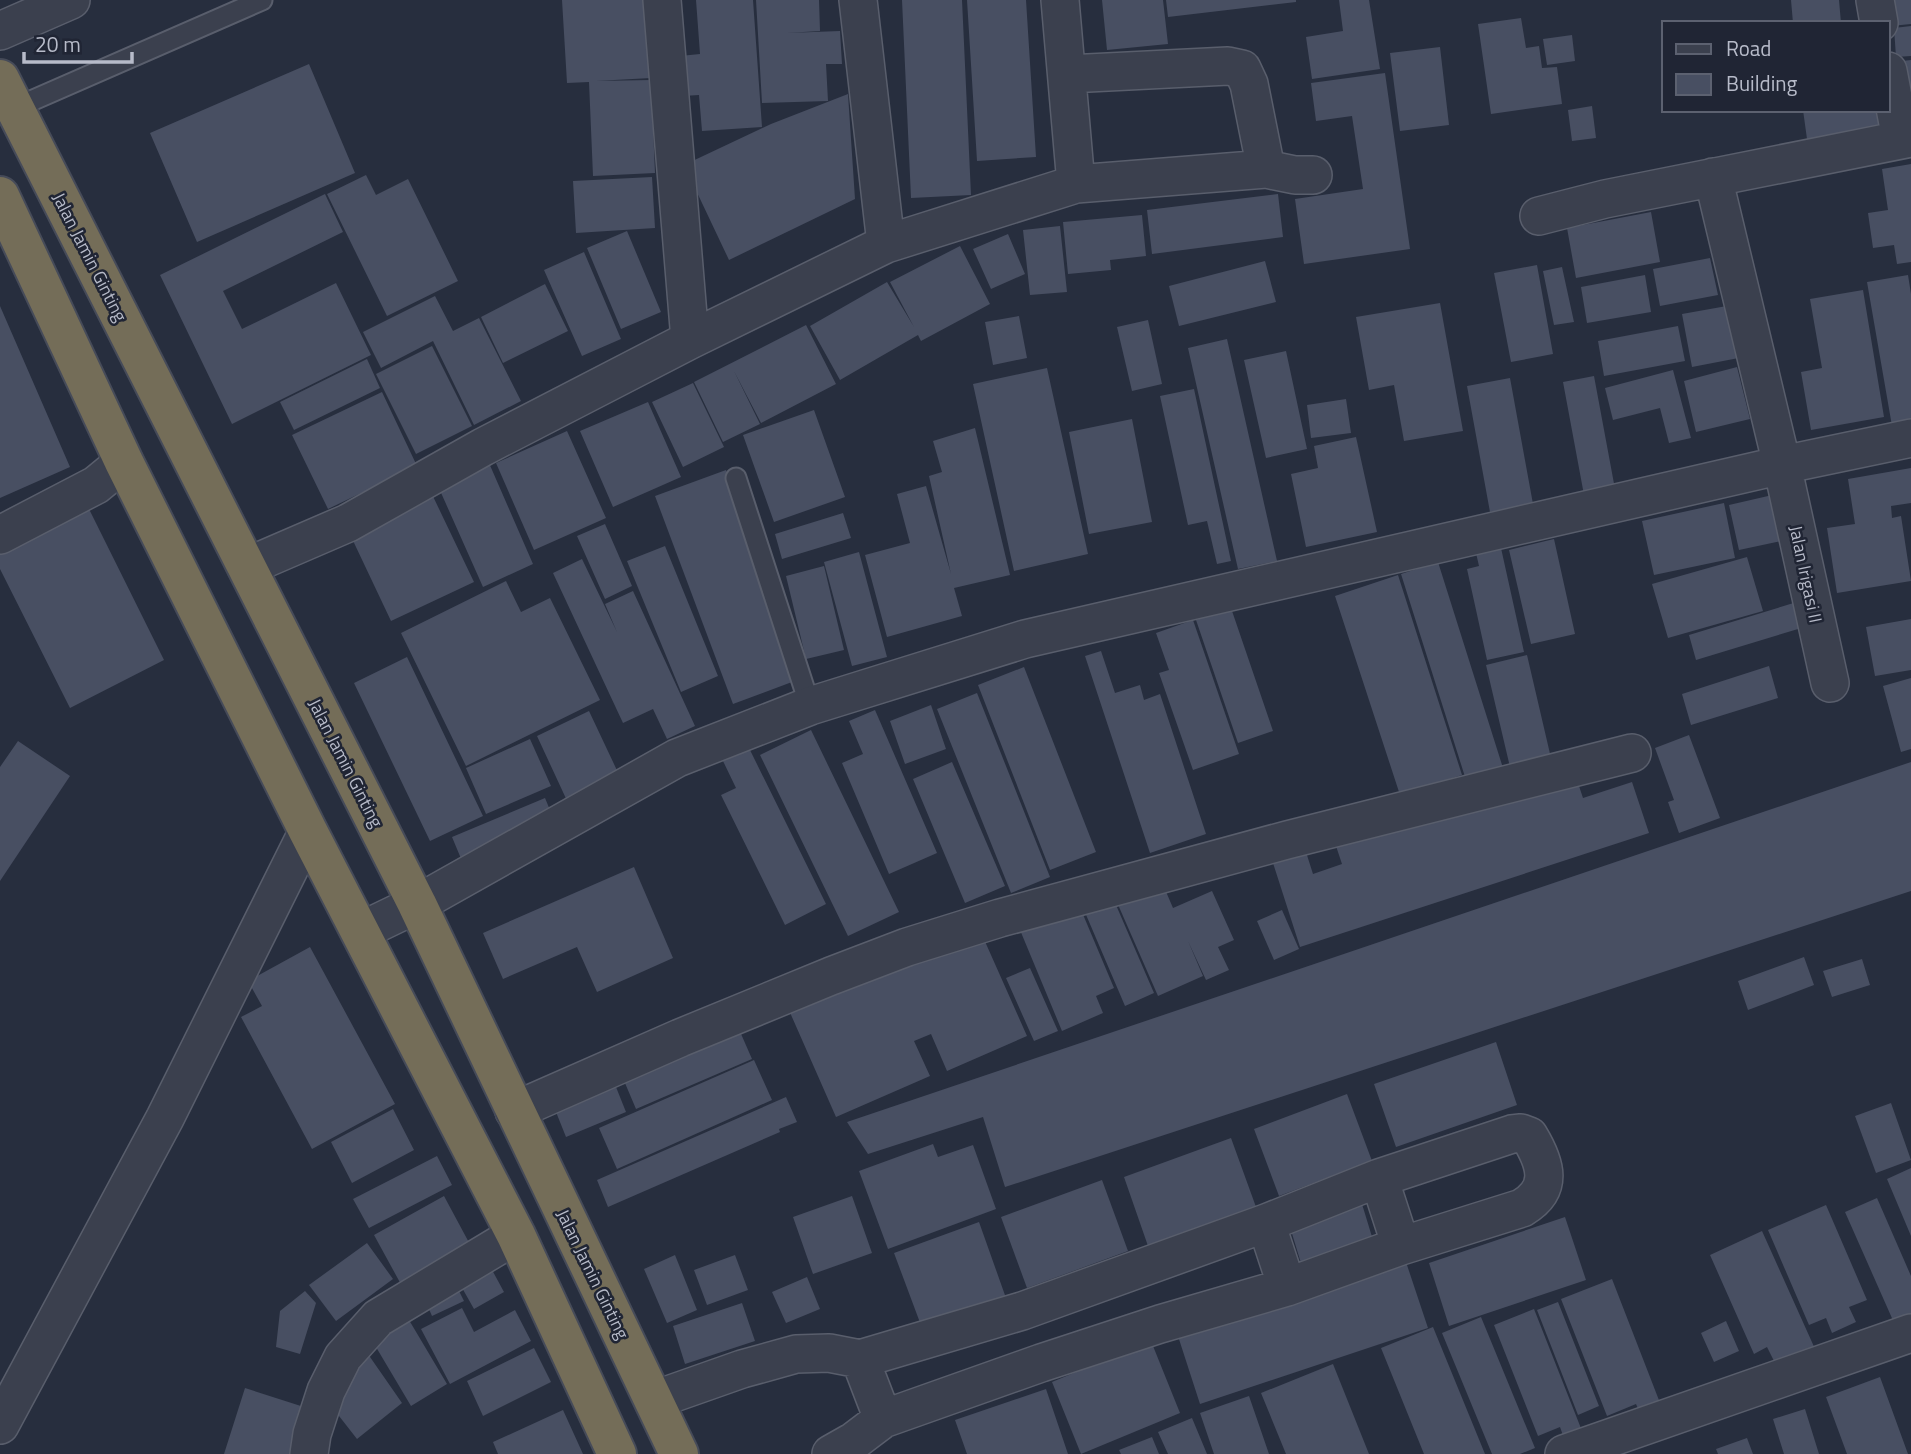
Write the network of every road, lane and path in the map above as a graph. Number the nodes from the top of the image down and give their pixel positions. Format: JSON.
{"nodes":[{"id":1,"x":71,"y":0,"type":"edge"},
{"id":2,"x":262,"y":0,"type":"edge"},
{"id":3,"x":662,"y":0,"type":"edge"},
{"id":4,"x":858,"y":0,"type":"edge"},
{"id":5,"x":1060,"y":0,"type":"edge"},
{"id":6,"x":1875,"y":0,"type":"edge"},
{"id":7,"x":1879,"y":21,"type":"edge"},
{"id":8,"x":0,"y":31,"type":"edge"},
{"id":9,"x":1068,"y":74,"type":"junction"},
{"id":10,"x":1890,"y":79,"type":"edge"},
{"id":11,"x":8,"y":94,"type":"edge"},
{"id":12,"x":1906,"y":139,"type":"edge"},
{"id":13,"x":1266,"y":169,"type":"junction"},
{"id":14,"x":1313,"y":175,"type":"dead end"},
{"id":15,"x":1713,"y":177,"type":"junction"},
{"id":16,"x":1076,"y":184,"type":"junction"},
{"id":17,"x":0,"y":196,"type":"edge"},
{"id":18,"x":1539,"y":216,"type":"dead end"},
{"id":19,"x":886,"y":243,"type":"junction"},
{"id":20,"x":690,"y":340,"type":"junction"},
{"id":21,"x":1911,"y":438,"type":"edge"},
{"id":22,"x":124,"y":462,"type":"junction"},
{"id":23,"x":1782,"y":465,"type":"junction"},
{"id":24,"x":736,"y":478,"type":"dead end"},
{"id":25,"x":0,"y":536,"type":"edge"},
{"id":26,"x":246,"y":567,"type":"junction"},
{"id":27,"x":1830,"y":683,"type":"dead end"},
{"id":28,"x":810,"y":706,"type":"junction"},
{"id":29,"x":1632,"y":753,"type":"dead end"},
{"id":30,"x":309,"y":831,"type":"junction"},
{"id":31,"x":417,"y":904,"type":"junction"},
{"id":32,"x":361,"y":931,"type":"junction"},
{"id":33,"x":514,"y":1111,"type":"junction"},
{"id":34,"x":1379,"y":1178,"type":"junction"},
{"id":35,"x":1266,"y":1223,"type":"junction"},
{"id":36,"x":516,"y":1235,"type":"junction"},
{"id":37,"x":1401,"y":1246,"type":"junction"},
{"id":38,"x":1138,"y":1270,"type":"junction"},
{"id":39,"x":1287,"y":1287,"type":"junction"},
{"id":40,"x":1022,"y":1311,"type":"junction"},
{"id":41,"x":1160,"y":1324,"type":"junction"},
{"id":42,"x":1911,"y":1333,"type":"edge"},
{"id":43,"x":860,"y":1359,"type":"junction"},
{"id":44,"x":1041,"y":1363,"type":"junction"},
{"id":45,"x":654,"y":1401,"type":"junction"},
{"id":46,"x":883,"y":1419,"type":"junction"},
{"id":47,"x":0,"y":1425,"type":"edge"},
{"id":48,"x":309,"y":1454,"type":"edge"},
{"id":49,"x":617,"y":1454,"type":"edge"},
{"id":50,"x":679,"y":1454,"type":"edge"},
{"id":51,"x":831,"y":1454,"type":"edge"},
{"id":52,"x":1564,"y":1454,"type":"edge"}],
"edges":[{"from":1,"to":8,"type":"street"},
{"from":2,"to":11,"type":"lane"},
{"from":3,"to":20,"type":"street"},
{"from":4,"to":19,"type":"street"},
{"from":5,"to":9,"type":"street"},
{"from":6,"to":7,"type":"street"},
{"from":9,"to":13,"type":"street"},
{"from":9,"to":16,"type":"street"},
{"from":10,"to":12,"type":"street"},
{"from":11,"to":26,"type":"highway","name":"Jalan Jamin Ginting"},
{"from":12,"to":15,"type":"street"},
{"from":13,"to":14,"type":"street"},
{"from":13,"to":16,"type":"street"},
{"from":15,"to":18,"type":"street"},
{"from":15,"to":23,"type":"street","name":"Jalan Irigasi II"},
{"from":16,"to":19,"type":"street"},
{"from":17,"to":22,"type":"highway"},
{"from":19,"to":20,"type":"street"},
{"from":20,"to":26,"type":"street"},
{"from":21,"to":23,"type":"street"},
{"from":22,"to":25,"type":"street"},
{"from":22,"to":30,"type":"highway"},
{"from":23,"to":27,"type":"street","name":"Jalan Irigasi II"},
{"from":23,"to":28,"type":"street"},
{"from":24,"to":28,"type":"lane"},
{"from":26,"to":31,"type":"highway","name":"Jalan Jamin Ginting"},
{"from":28,"to":31,"type":"street"},
{"from":29,"to":33,"type":"street"},
{"from":30,"to":32,"type":"highway"},
{"from":30,"to":47,"type":"street"},
{"from":31,"to":32,"type":"street"},
{"from":31,"to":33,"type":"highway","name":"Jalan Jamin Ginting"},
{"from":32,"to":36,"type":"highway"},
{"from":33,"to":45,"type":"highway","name":"Jalan Jamin Ginting"},
{"from":34,"to":35,"type":"street"},
{"from":34,"to":37,"type":"street"},
{"from":34,"to":37,"type":"street"},
{"from":35,"to":38,"type":"street"},
{"from":35,"to":39,"type":"street"},
{"from":36,"to":48,"type":"street"},
{"from":36,"to":49,"type":"highway"},
{"from":37,"to":39,"type":"street"},
{"from":38,"to":40,"type":"street"},
{"from":38,"to":41,"type":"street"},
{"from":39,"to":41,"type":"street"},
{"from":40,"to":43,"type":"street"},
{"from":40,"to":44,"type":"street"},
{"from":41,"to":44,"type":"street"},
{"from":42,"to":52,"type":"street"},
{"from":43,"to":45,"type":"street"},
{"from":43,"to":46,"type":"street"},
{"from":44,"to":46,"type":"street"},
{"from":45,"to":50,"type":"highway","name":"Jalan Jamin Ginting"},
{"from":46,"to":51,"type":"street"}]}
